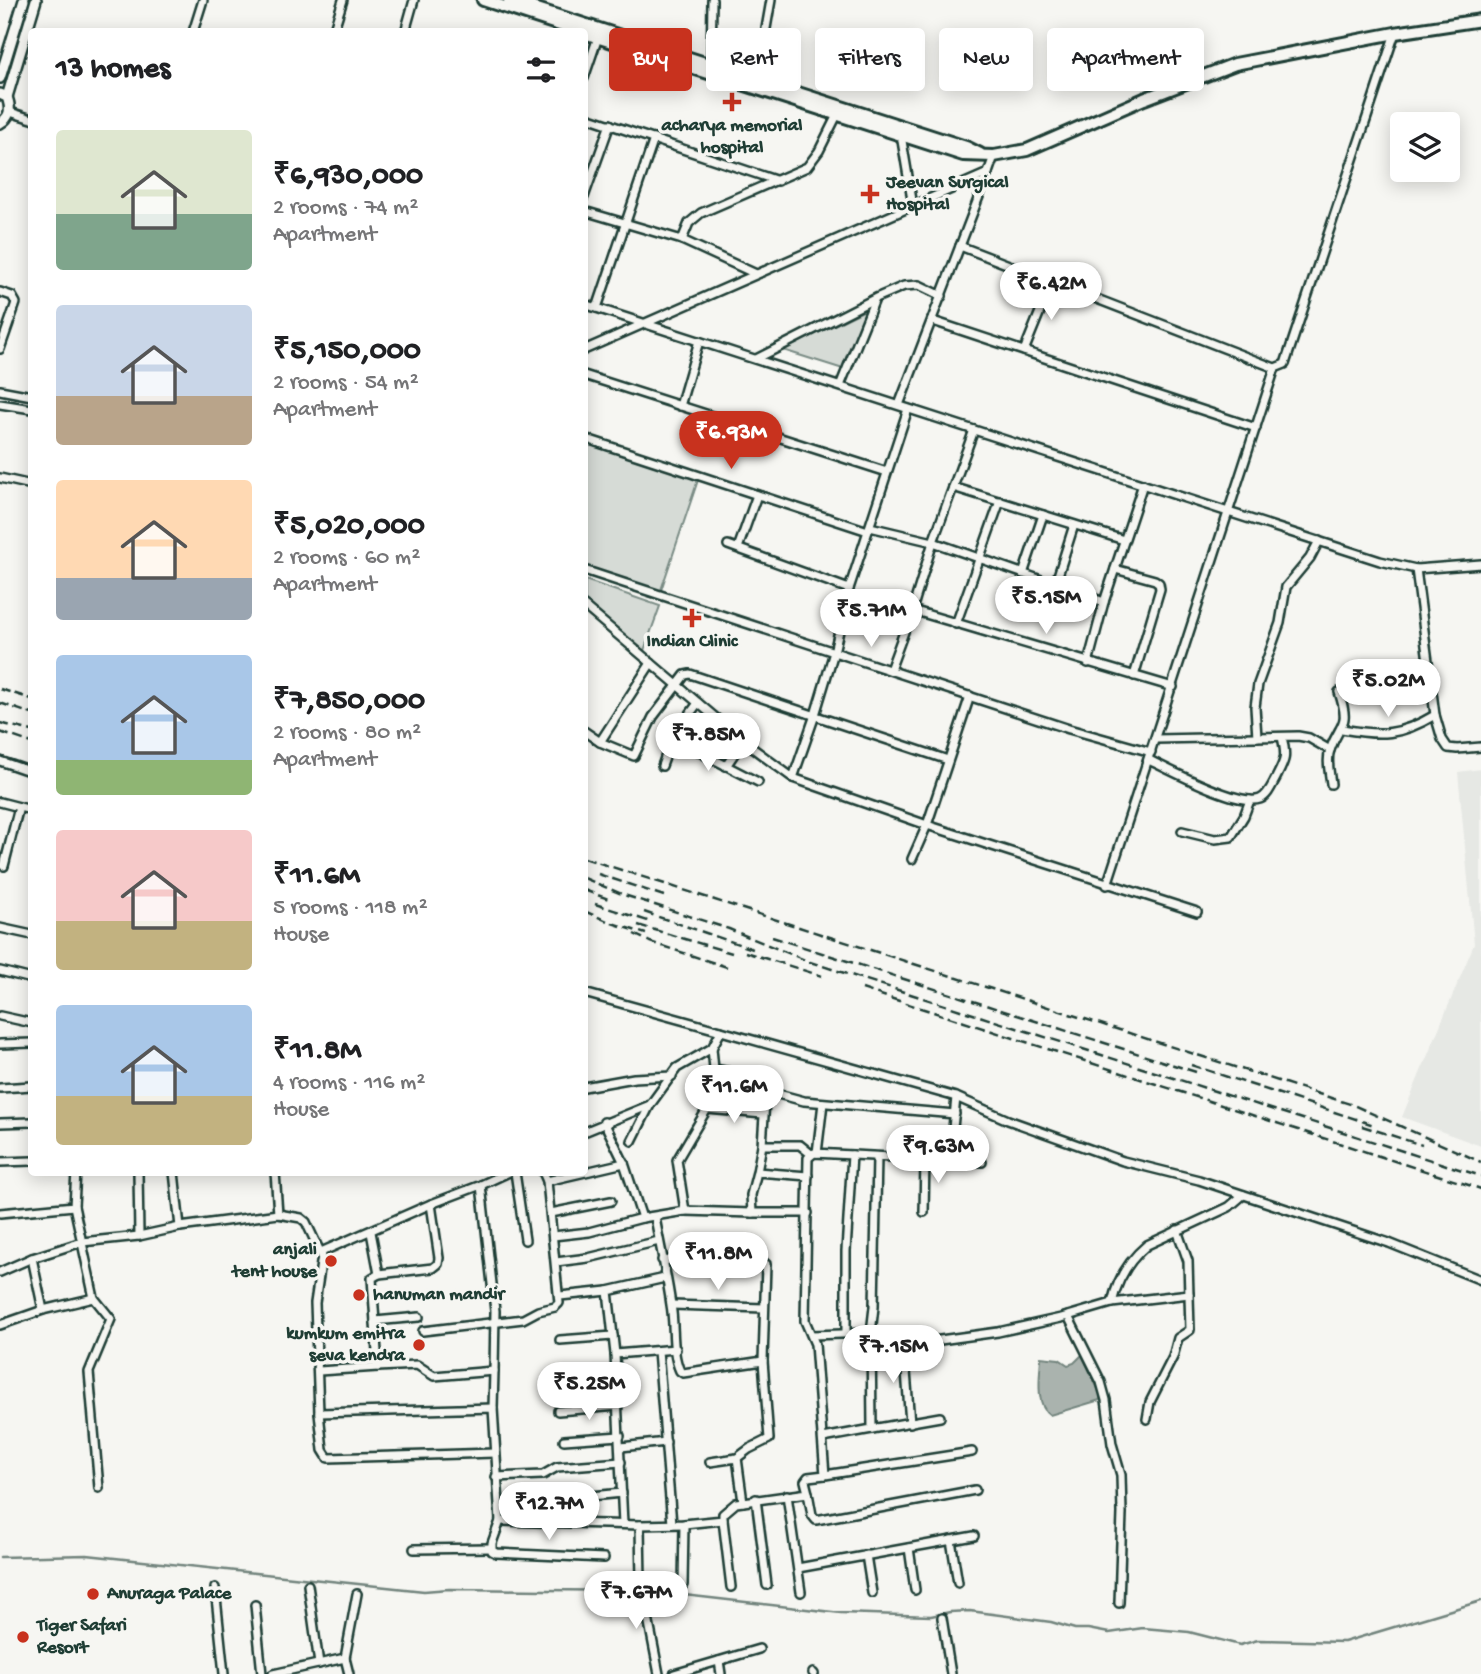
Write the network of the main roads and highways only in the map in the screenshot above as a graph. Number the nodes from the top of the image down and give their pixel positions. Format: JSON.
{"nodes":[{"id":1,"x":483,"y":0,"type":"edge"},
{"id":2,"x":509,"y":0,"type":"edge"},
{"id":3,"x":1481,"y":20,"type":"edge"},
{"id":4,"x":570,"y":28,"type":"edge"},
{"id":5,"x":588,"y":34,"type":"edge"},
{"id":6,"x":988,"y":156,"type":"junction"}],
"edges":[{"from":1,"to":4,"type":"highway"},
{"from":2,"to":6,"type":"highway"},
{"from":3,"to":6,"type":"highway"},
{"from":5,"to":6,"type":"highway"}]}
